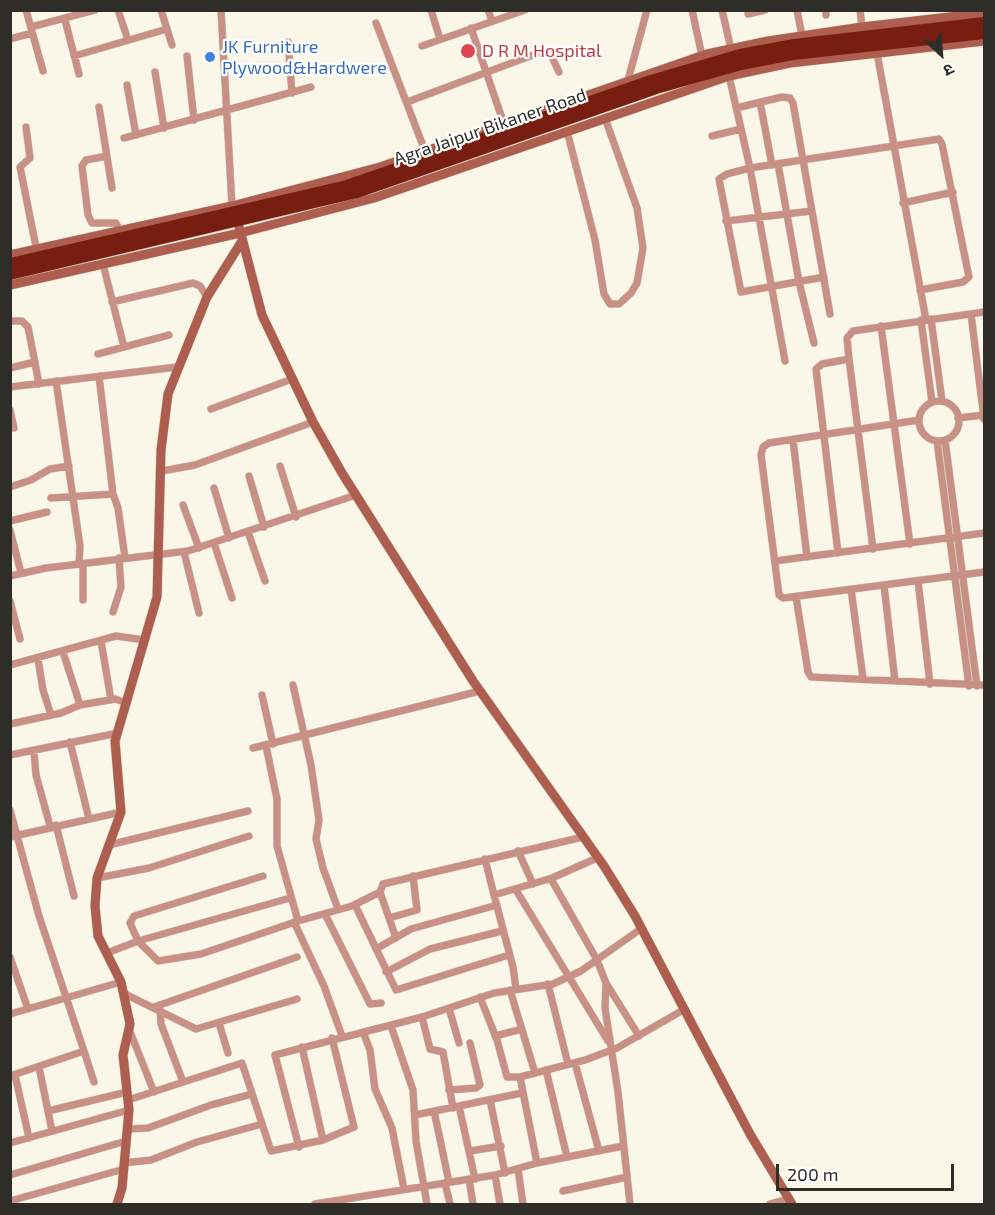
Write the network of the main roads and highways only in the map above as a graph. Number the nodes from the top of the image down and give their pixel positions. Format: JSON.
{"nodes":[{"id":1,"x":946,"y":23,"type":"edge"},
{"id":2,"x":984,"y":23,"type":"edge"},
{"id":3,"x":984,"y":33,"type":"edge"},
{"id":4,"x":238,"y":223,"type":"junction"},
{"id":5,"x":10,"y":264,"type":"edge"},
{"id":6,"x":10,"y":274,"type":"edge"}],
"edges":[{"from":1,"to":2,"type":"highway","name":"Agra Jaipur Bikaner Road"},
{"from":1,"to":3,"type":"highway","name":"Agra Jaipur Bikaner Road"},
{"from":1,"to":4,"type":"highway","name":"Agra Jaipur Bikaner Road"},
{"from":1,"to":4,"type":"highway","name":"Agra Jaipur Bikaner Road"},
{"from":4,"to":5,"type":"highway","name":"Agra Jaipur Bikaner Road"},
{"from":4,"to":6,"type":"highway","name":"Agra Jaipur Bikaner Road"}]}
